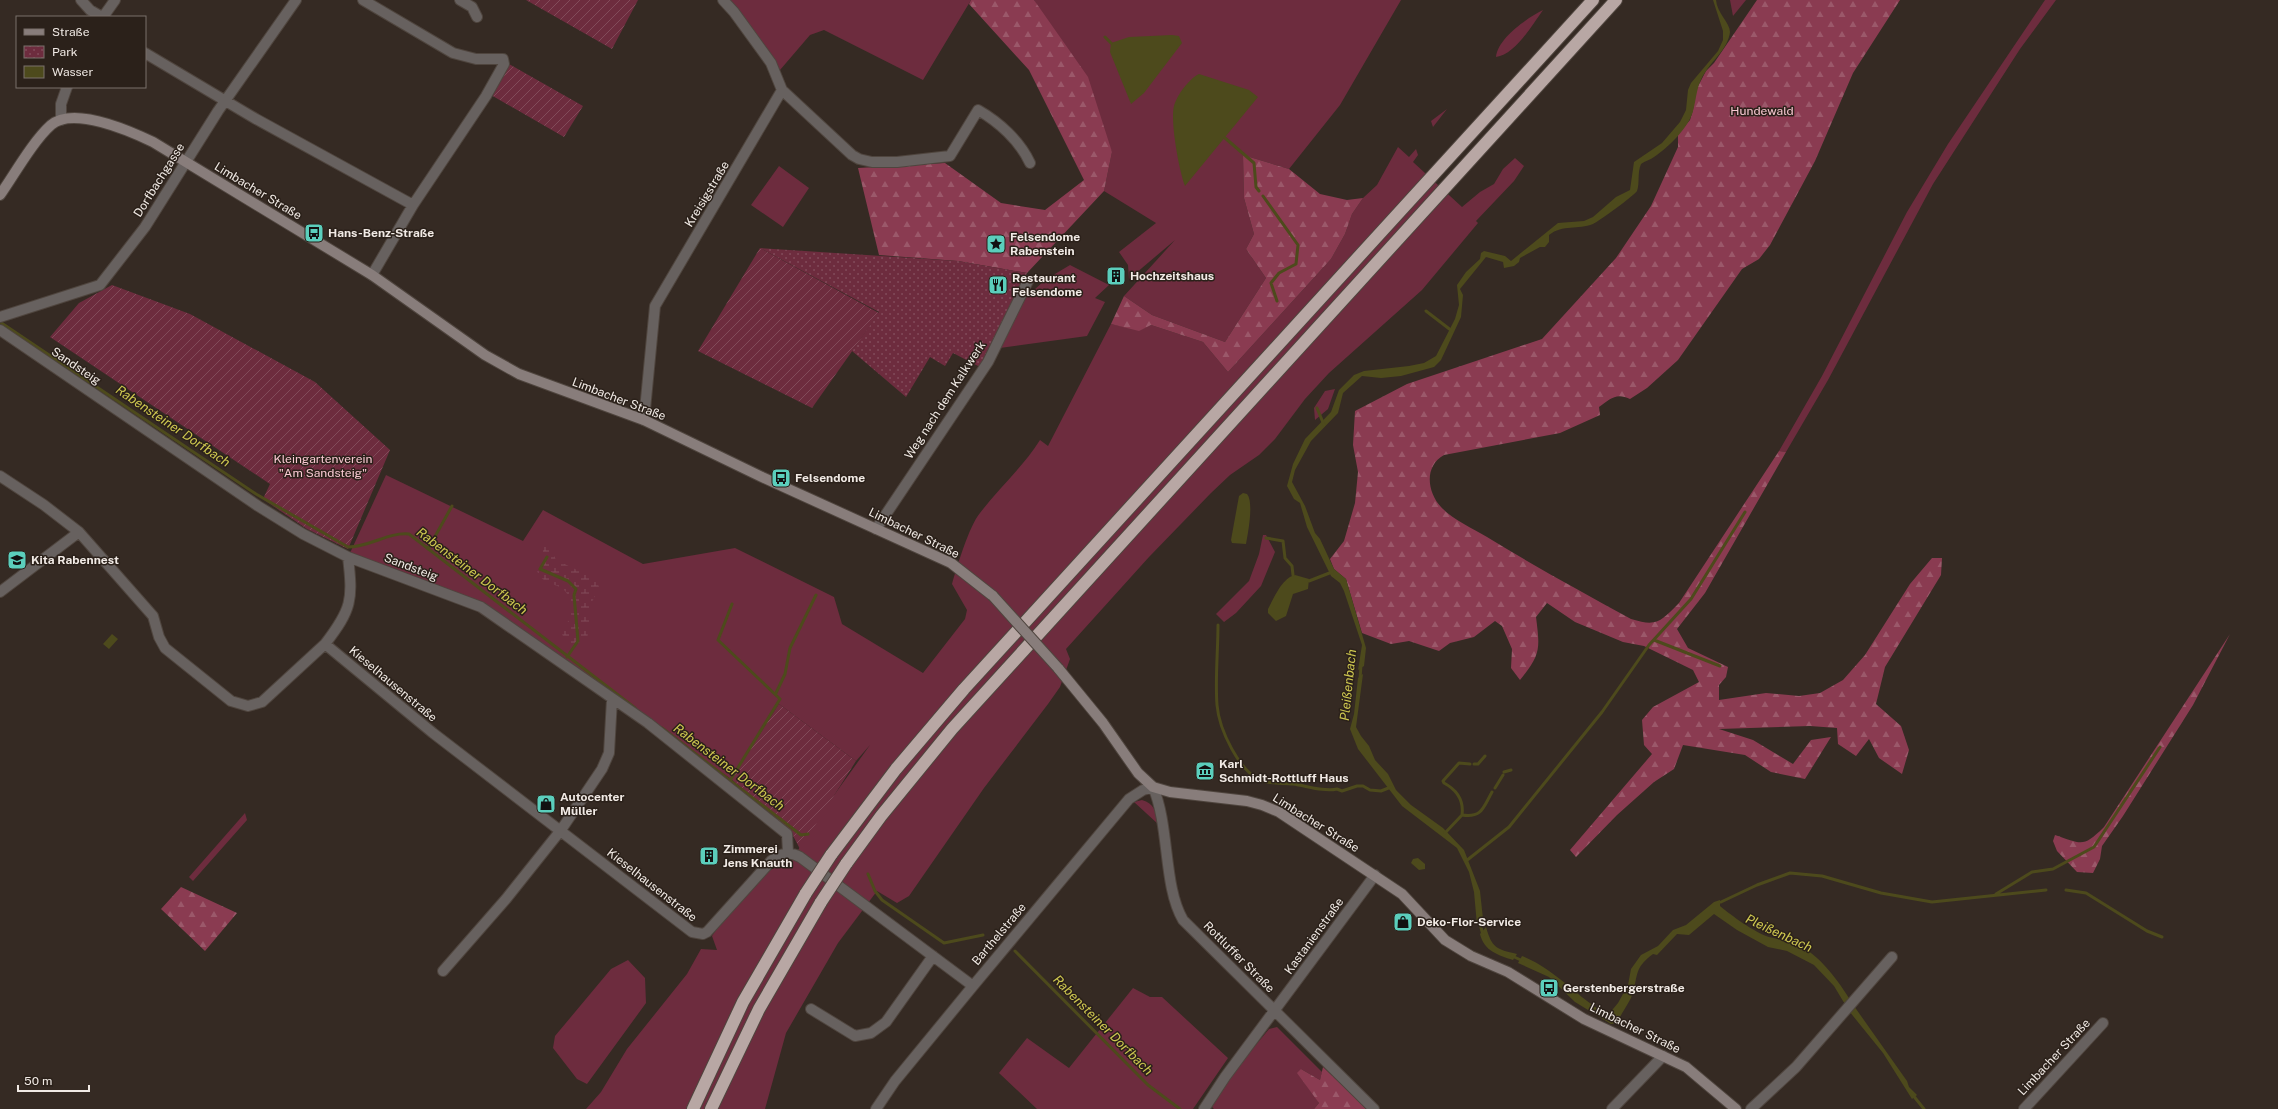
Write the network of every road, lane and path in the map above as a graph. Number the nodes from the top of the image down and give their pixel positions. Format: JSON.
{"nodes":[{"id":1,"x":81,"y":0,"type":"edge"},
{"id":2,"x":115,"y":0,"type":"edge"},
{"id":3,"x":296,"y":0,"type":"edge"},
{"id":4,"x":363,"y":0,"type":"edge"},
{"id":5,"x":460,"y":0,"type":"edge"},
{"id":6,"x":723,"y":0,"type":"edge"},
{"id":7,"x":1593,"y":0,"type":"edge"},
{"id":8,"x":1616,"y":0,"type":"edge"},
{"id":9,"x":101,"y":16,"type":"edge"},
{"id":10,"x":104,"y":16,"type":"edge"},
{"id":11,"x":477,"y":17,"type":"dead end"},
{"id":12,"x":146,"y":54,"type":"edge"},
{"id":13,"x":67,"y":88,"type":"edge"},
{"id":14,"x":782,"y":90,"type":"junction"},
{"id":15,"x":225,"y":102,"type":"junction"},
{"id":16,"x":61,"y":120,"type":"junction"},
{"id":17,"x":185,"y":162,"type":"junction"},
{"id":18,"x":1030,"y":163,"type":"dead end"},
{"id":19,"x":0,"y":195,"type":"edge"},
{"id":20,"x":413,"y":205,"type":"junction"},
{"id":21,"x":372,"y":275,"type":"junction"},
{"id":22,"x":1028,"y":282,"type":"dead end"},
{"id":23,"x":0,"y":316,"type":"edge"},
{"id":24,"x":0,"y":330,"type":"edge"},
{"id":25,"x":644,"y":420,"type":"junction"},
{"id":26,"x":0,"y":476,"type":"edge"},
{"id":27,"x":876,"y":529,"type":"junction"},
{"id":28,"x":79,"y":532,"type":"junction"},
{"id":29,"x":348,"y":557,"type":"junction"},
{"id":30,"x":0,"y":592,"type":"edge"},
{"id":31,"x":325,"y":644,"type":"junction"},
{"id":32,"x":612,"y":699,"type":"junction"},
{"id":33,"x":1153,"y":787,"type":"junction"},
{"id":34,"x":561,"y":830,"type":"junction"},
{"id":35,"x":788,"y":852,"type":"junction"},
{"id":36,"x":1375,"y":875,"type":"junction"},
{"id":37,"x":933,"y":956,"type":"junction"},
{"id":38,"x":1892,"y":957,"type":"dead end"},
{"id":39,"x":443,"y":971,"type":"dead end"},
{"id":40,"x":973,"y":986,"type":"junction"},
{"id":41,"x":811,"y":1009,"type":"dead end"},
{"id":42,"x":1274,"y":1011,"type":"junction"},
{"id":43,"x":2103,"y":1023,"type":"dead end"},
{"id":44,"x":1663,"y":1056,"type":"junction"},
{"id":45,"x":693,"y":1109,"type":"edge"},
{"id":46,"x":712,"y":1109,"type":"edge"},
{"id":47,"x":876,"y":1109,"type":"edge"},
{"id":48,"x":1204,"y":1109,"type":"edge"},
{"id":49,"x":1374,"y":1109,"type":"edge"},
{"id":50,"x":1612,"y":1109,"type":"edge"},
{"id":51,"x":1736,"y":1109,"type":"edge"},
{"id":52,"x":1751,"y":1109,"type":"edge"},
{"id":53,"x":2024,"y":1109,"type":"edge"}],
"edges":[{"from":1,"to":9,"type":"street"},
{"from":2,"to":10,"type":"street"},
{"from":3,"to":15,"type":"street","name":"Dorfbachgasse"},
{"from":4,"to":20,"type":"street"},
{"from":5,"to":11,"type":"street"},
{"from":6,"to":14,"type":"street"},
{"from":7,"to":45,"type":"highway","bridge":true},
{"from":8,"to":46,"type":"highway","bridge":true},
{"from":12,"to":15,"type":"street"},
{"from":13,"to":16,"type":"street"},
{"from":14,"to":18,"type":"street"},
{"from":14,"to":25,"type":"street","name":"Kreisigstraße"},
{"from":15,"to":17,"type":"street","name":"Dorfbachgasse"},
{"from":15,"to":20,"type":"street"},
{"from":16,"to":17,"type":"street","name":"Limbacher Straße"},
{"from":16,"to":19,"type":"street"},
{"from":17,"to":21,"type":"street","name":"Limbacher Straße"},
{"from":17,"to":23,"type":"street","name":"Dorfbachgasse"},
{"from":20,"to":21,"type":"street"},
{"from":21,"to":25,"type":"street","name":"Limbacher Straße"},
{"from":22,"to":27,"type":"street","name":"Weg nach dem Kalkwerk"},
{"from":24,"to":29,"type":"street","name":"Sandsteig"},
{"from":25,"to":27,"type":"street","name":"Limbacher Straße"},
{"from":26,"to":28,"type":"street"},
{"from":27,"to":33,"type":"street","name":"Limbacher Straße","bridge":true},
{"from":28,"to":30,"type":"street"},
{"from":28,"to":31,"type":"street"},
{"from":29,"to":31,"type":"street"},
{"from":29,"to":32,"type":"street","name":"Sandsteig"},
{"from":31,"to":34,"type":"street","name":"Kieselhausenstraße"},
{"from":32,"to":34,"type":"street"},
{"from":32,"to":35,"type":"street","name":"Sandsteig"},
{"from":33,"to":36,"type":"street","name":"Limbacher Straße"},
{"from":33,"to":40,"type":"street","name":"Barthelstraße"},
{"from":33,"to":42,"type":"street","name":"Rottluffer Straße"},
{"from":34,"to":35,"type":"street","name":"Kieselhausenstraße"},
{"from":34,"to":39,"type":"street"},
{"from":35,"to":37,"type":"street"},
{"from":36,"to":42,"type":"street","name":"Kastanienstraße"},
{"from":36,"to":44,"type":"street","name":"Limbacher Straße"},
{"from":37,"to":40,"type":"street"},
{"from":37,"to":41,"type":"street"},
{"from":38,"to":52,"type":"street"},
{"from":40,"to":47,"type":"street","name":"Barthelstraße"},
{"from":42,"to":48,"type":"street","name":"Kastanienstraße"},
{"from":42,"to":49,"type":"street","name":"Rottluffer Straße"},
{"from":43,"to":53,"type":"street","name":"Limbacher Straße"},
{"from":44,"to":50,"type":"street"},
{"from":44,"to":51,"type":"street","name":"Limbacher Straße"}]}
